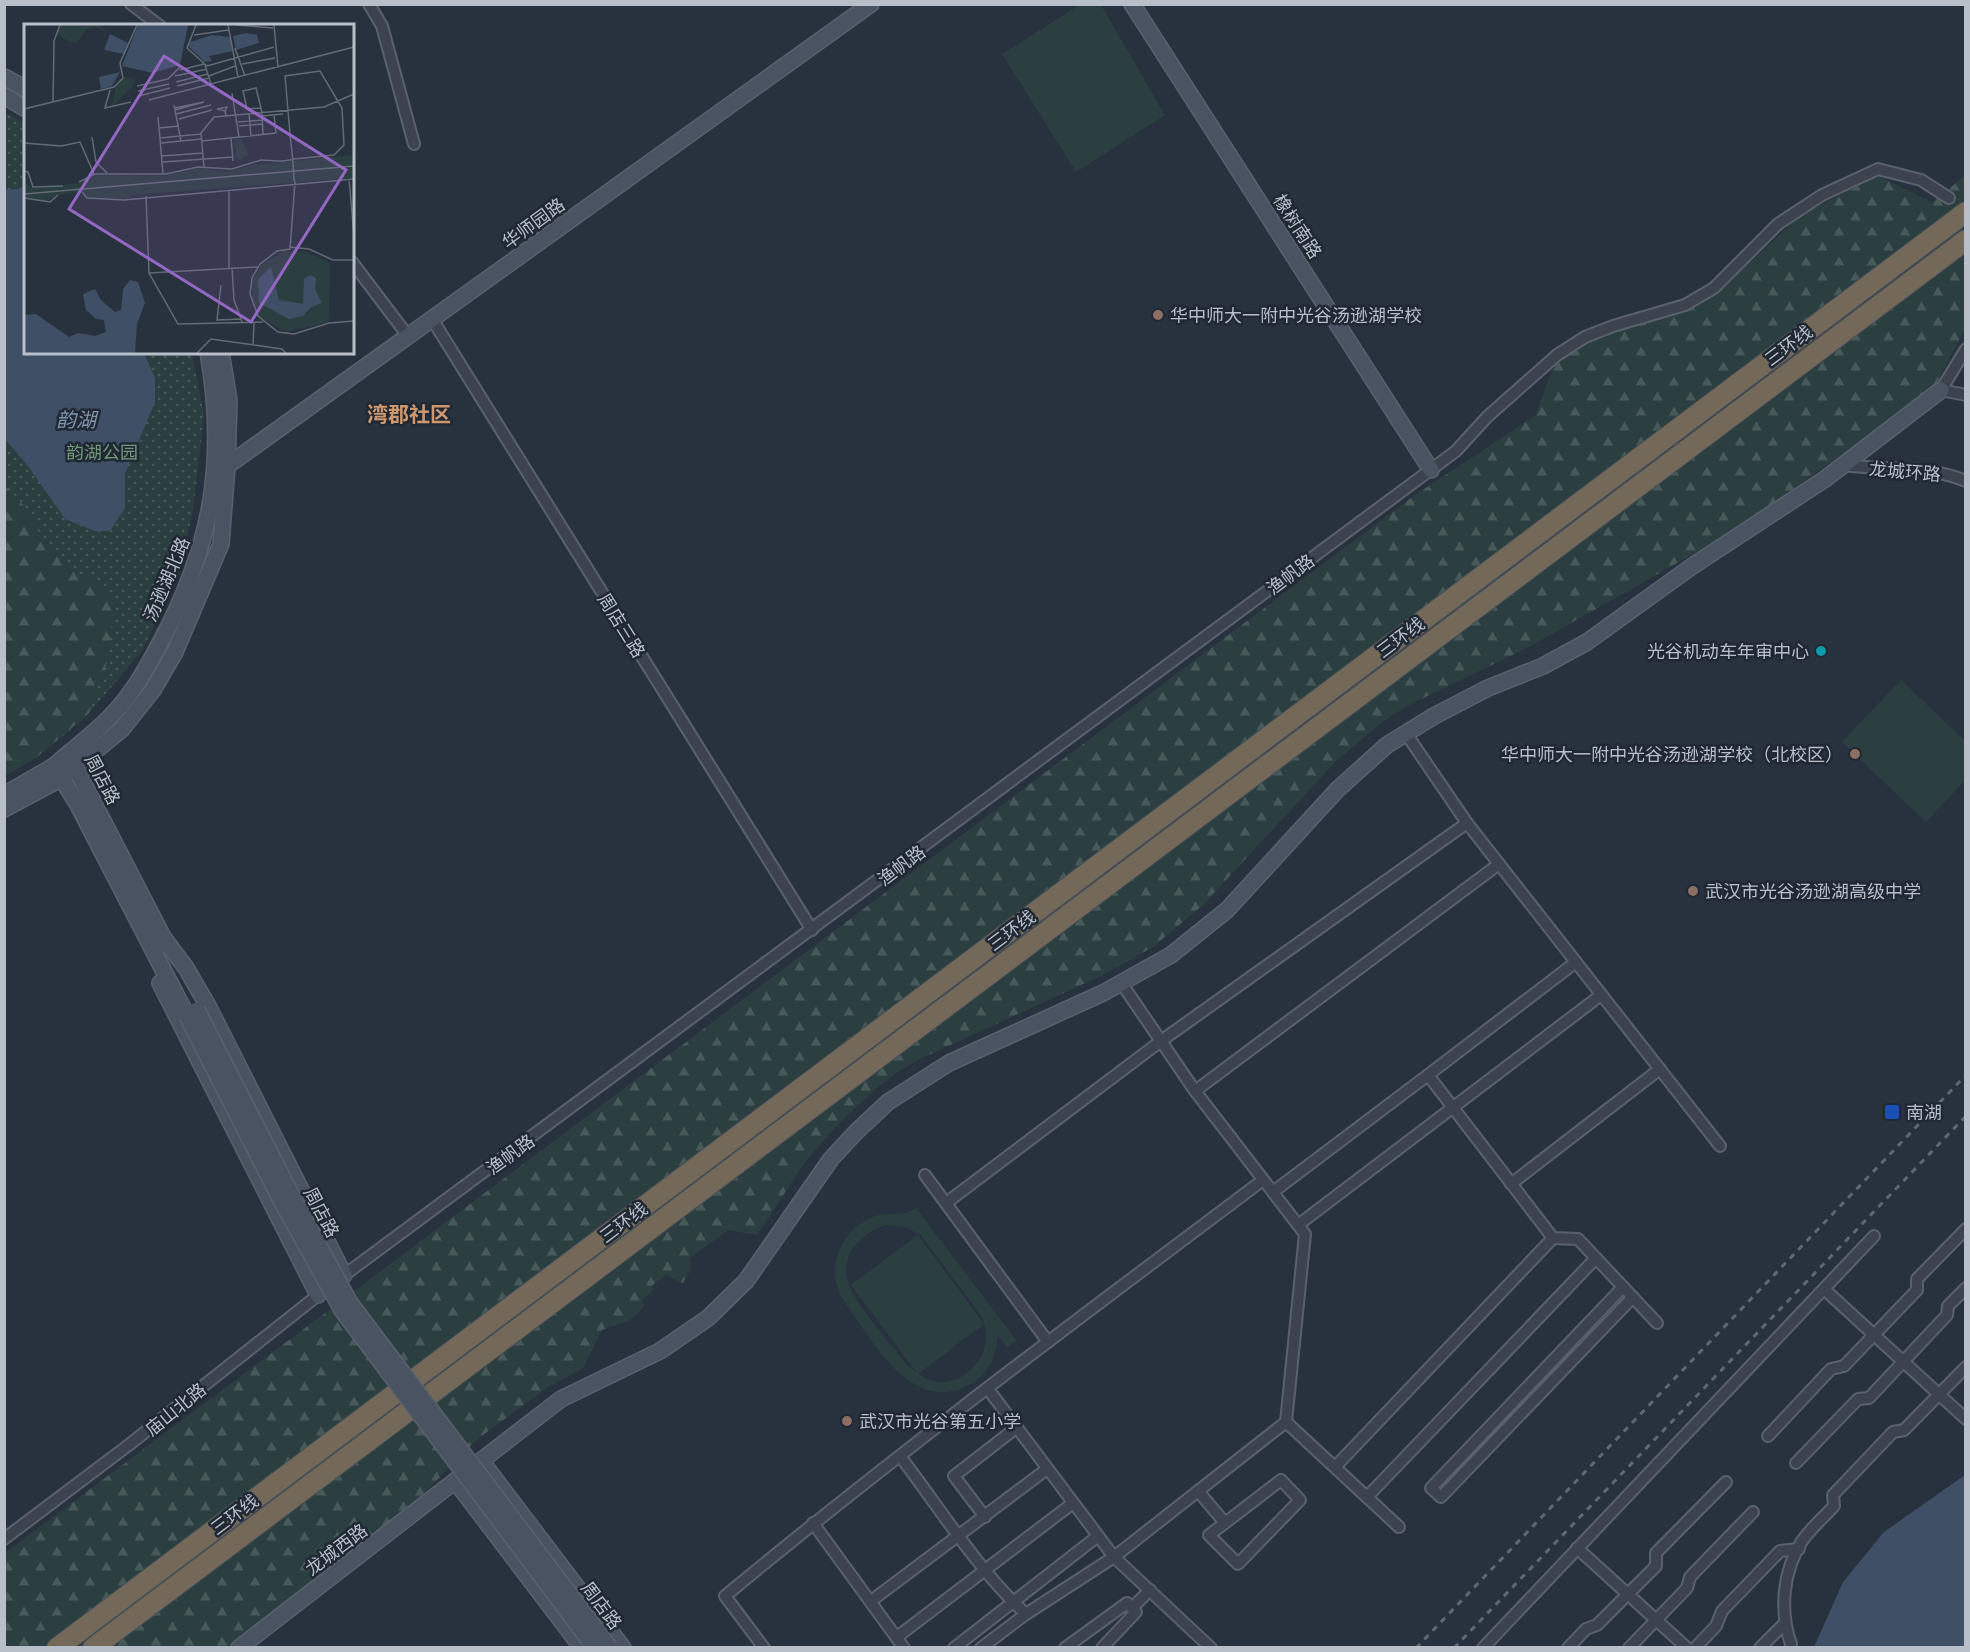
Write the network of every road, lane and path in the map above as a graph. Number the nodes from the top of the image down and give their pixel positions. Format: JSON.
{"nodes":[{"id":1,"x":131,"y":4,"type":"edge"},
{"id":2,"x":369,"y":4,"type":"edge"},
{"id":3,"x":872,"y":4,"type":"edge"},
{"id":4,"x":1132,"y":4,"type":"edge"},
{"id":5,"x":157,"y":24,"type":"edge"},
{"id":6,"x":4,"y":77,"type":"edge"},
{"id":7,"x":24,"y":88,"type":"edge"},
{"id":8,"x":4,"y":96,"type":"edge"},
{"id":9,"x":24,"y":108,"type":"edge"},
{"id":10,"x":414,"y":144,"type":"dead end"},
{"id":11,"x":1949,"y":198,"type":"dead end"},
{"id":12,"x":1965,"y":212,"type":"edge"},
{"id":13,"x":1965,"y":240,"type":"edge"},
{"id":14,"x":354,"y":265,"type":"edge"},
{"id":15,"x":432,"y":319,"type":"junction"},
{"id":16,"x":408,"y":336,"type":"junction"},
{"id":17,"x":1965,"y":349,"type":"edge"},
{"id":18,"x":208,"y":354,"type":"edge"},
{"id":19,"x":221,"y":354,"type":"edge"},
{"id":20,"x":1941,"y":390,"type":"junction"},
{"id":21,"x":1965,"y":395,"type":"edge"},
{"id":22,"x":221,"y":465,"type":"junction"},
{"id":23,"x":1843,"y":465,"type":"junction"},
{"id":24,"x":1431,"y":470,"type":"junction"},
{"id":25,"x":1965,"y":481,"type":"edge"},
{"id":26,"x":1405,"y":732,"type":"junction"},
{"id":27,"x":72,"y":760,"type":"junction"},
{"id":28,"x":58,"y":772,"type":"junction"},
{"id":29,"x":4,"y":795,"type":"edge"},
{"id":30,"x":4,"y":809,"type":"edge"},
{"id":31,"x":1467,"y":823,"type":"junction"},
{"id":32,"x":1499,"y":864,"type":"junction"},
{"id":33,"x":812,"y":930,"type":"junction"},
{"id":34,"x":162,"y":936,"type":"junction"},
{"id":35,"x":147,"y":943,"type":"junction"},
{"id":36,"x":1576,"y":962,"type":"junction"},
{"id":37,"x":1122,"y":984,"type":"junction"},
{"id":38,"x":1602,"y":995,"type":"junction"},
{"id":39,"x":192,"y":1013,"type":"junction"},
{"id":40,"x":1161,"y":1041,"type":"junction"},
{"id":41,"x":1660,"y":1070,"type":"junction"},
{"id":42,"x":1428,"y":1075,"type":"junction"},
{"id":43,"x":1195,"y":1091,"type":"junction"},
{"id":44,"x":1452,"y":1107,"type":"junction"},
{"id":45,"x":1720,"y":1146,"type":"dead end"},
{"id":46,"x":925,"y":1174,"type":"dead end"},
{"id":47,"x":1263,"y":1180,"type":"junction"},
{"id":48,"x":1511,"y":1184,"type":"junction"},
{"id":49,"x":1273,"y":1192,"type":"junction"},
{"id":50,"x":946,"y":1203,"type":"junction"},
{"id":51,"x":1298,"y":1225,"type":"junction"},
{"id":52,"x":1965,"y":1229,"type":"edge"},
{"id":53,"x":1874,"y":1236,"type":"dead end"},
{"id":54,"x":1553,"y":1238,"type":"junction"},
{"id":55,"x":1596,"y":1258,"type":"junction"},
{"id":56,"x":344,"y":1275,"type":"junction"},
{"id":57,"x":1623,"y":1287,"type":"junction"},
{"id":58,"x":1965,"y":1288,"type":"edge"},
{"id":59,"x":1824,"y":1289,"type":"junction"},
{"id":60,"x":318,"y":1295,"type":"junction"},
{"id":61,"x":1633,"y":1297,"type":"junction"},
{"id":62,"x":1657,"y":1323,"type":"dead end"},
{"id":63,"x":1874,"y":1335,"type":"junction"},
{"id":64,"x":1048,"y":1342,"type":"junction"},
{"id":65,"x":1903,"y":1361,"type":"junction"},
{"id":66,"x":1965,"y":1367,"type":"edge"},
{"id":67,"x":1539,"y":1375,"type":"junction"},
{"id":68,"x":1549,"y":1385,"type":"junction"},
{"id":69,"x":988,"y":1389,"type":"junction"},
{"id":70,"x":1939,"y":1394,"type":"junction"},
{"id":71,"x":1965,"y":1419,"type":"edge"},
{"id":72,"x":1286,"y":1422,"type":"junction"},
{"id":73,"x":1016,"y":1428,"type":"junction"},
{"id":74,"x":1768,"y":1436,"type":"dead end"},
{"id":75,"x":900,"y":1456,"type":"junction"},
{"id":76,"x":482,"y":1462,"type":"junction"},
{"id":77,"x":1796,"y":1463,"type":"dead end"},
{"id":78,"x":1335,"y":1467,"type":"junction"},
{"id":79,"x":1047,"y":1469,"type":"junction"},
{"id":80,"x":456,"y":1482,"type":"junction"},
{"id":81,"x":1726,"y":1482,"type":"dead end"},
{"id":82,"x":1198,"y":1491,"type":"junction"},
{"id":83,"x":1367,"y":1497,"type":"junction"},
{"id":84,"x":1073,"y":1503,"type":"junction"},
{"id":85,"x":1753,"y":1512,"type":"dead end"},
{"id":86,"x":985,"y":1517,"type":"junction"},
{"id":87,"x":813,"y":1523,"type":"junction"},
{"id":88,"x":1225,"y":1523,"type":"junction"},
{"id":89,"x":1399,"y":1527,"type":"dead end"},
{"id":90,"x":959,"y":1534,"type":"junction"},
{"id":91,"x":1098,"y":1536,"type":"junction"},
{"id":92,"x":4,"y":1539,"type":"edge"},
{"id":93,"x":1577,"y":1548,"type":"junction"},
{"id":94,"x":1798,"y":1548,"type":"junction"},
{"id":95,"x":1114,"y":1557,"type":"junction"},
{"id":96,"x":986,"y":1569,"type":"junction"},
{"id":97,"x":1150,"y":1590,"type":"junction"},
{"id":98,"x":1628,"y":1595,"type":"junction"},
{"id":99,"x":870,"y":1600,"type":"junction"},
{"id":100,"x":1012,"y":1602,"type":"junction"},
{"id":101,"x":1132,"y":1608,"type":"junction"},
{"id":102,"x":1026,"y":1614,"type":"junction"},
{"id":103,"x":1656,"y":1620,"type":"junction"},
{"id":104,"x":1784,"y":1624,"type":"junction"},
{"id":105,"x":897,"y":1637,"type":"junction"},
{"id":106,"x":1791,"y":1644,"type":"dead end"},
{"id":107,"x":57,"y":1647,"type":"edge"},
{"id":108,"x":93,"y":1647,"type":"edge"},
{"id":109,"x":239,"y":1647,"type":"edge"},
{"id":110,"x":582,"y":1647,"type":"edge"},
{"id":111,"x":595,"y":1647,"type":"edge"},
{"id":112,"x":610,"y":1647,"type":"edge"},
{"id":113,"x":623,"y":1647,"type":"edge"},
{"id":114,"x":764,"y":1647,"type":"edge"},
{"id":115,"x":904,"y":1647,"type":"edge"},
{"id":116,"x":954,"y":1647,"type":"edge"},
{"id":117,"x":981,"y":1647,"type":"edge"},
{"id":118,"x":1065,"y":1647,"type":"edge"},
{"id":119,"x":1102,"y":1647,"type":"edge"},
{"id":120,"x":1211,"y":1647,"type":"edge"},
{"id":121,"x":1483,"y":1647,"type":"edge"},
{"id":122,"x":1568,"y":1647,"type":"edge"},
{"id":123,"x":1629,"y":1647,"type":"edge"},
{"id":124,"x":1687,"y":1647,"type":"edge"},
{"id":125,"x":1695,"y":1647,"type":"edge"},
{"id":126,"x":1760,"y":1647,"type":"edge"}],
"edges":[{"from":1,"to":5,"type":"street"},
{"from":2,"to":10,"type":"street"},
{"from":3,"to":15,"type":"street","name":"华师园路"},
{"from":4,"to":24,"type":"street","name":"橡树南路"},
{"from":6,"to":7,"type":"street"},
{"from":8,"to":9,"type":"street"},
{"from":11,"to":24,"type":"street","name":"渔帆路"},
{"from":12,"to":107,"type":"highway","name":"三环线"},
{"from":13,"to":108,"type":"highway","name":"三环线"},
{"from":14,"to":16,"type":"street"},
{"from":15,"to":16,"type":"street","name":"华师园路"},
{"from":15,"to":33,"type":"street","name":"周店三路"},
{"from":16,"to":22,"type":"street","name":"华师园路"},
{"from":17,"to":20,"type":"street"},
{"from":18,"to":22,"type":"street","name":"汤逊湖北路"},
{"from":19,"to":22,"type":"street","name":"汤逊湖北路"},
{"from":20,"to":21,"type":"street"},
{"from":20,"to":23,"type":"street","name":"龙城西路"},
{"from":22,"to":27,"type":"street","name":"汤逊湖北路"},
{"from":23,"to":25,"type":"street","name":"龙城环路"},
{"from":23,"to":26,"type":"street","name":"龙城西路"},
{"from":24,"to":33,"type":"street","name":"渔帆路"},
{"from":26,"to":31,"type":"street"},
{"from":26,"to":37,"type":"street","name":"龙城西路"},
{"from":27,"to":28,"type":"street","name":"汤逊湖北路"},
{"from":27,"to":34,"type":"street","name":"周店路"},
{"from":28,"to":29,"type":"street"},
{"from":28,"to":30,"type":"street"},
{"from":28,"to":35,"type":"street","name":"周店路"},
{"from":31,"to":32,"type":"street"},
{"from":31,"to":40,"type":"street"},
{"from":32,"to":36,"type":"street"},
{"from":32,"to":43,"type":"street"},
{"from":33,"to":56,"type":"street","name":"渔帆路"},
{"from":34,"to":39,"type":"street","name":"周店路"},
{"from":34,"to":56,"type":"street"},
{"from":35,"to":39,"type":"street","name":"周店路"},
{"from":35,"to":60,"type":"street"},
{"from":36,"to":38,"type":"street"},
{"from":36,"to":42,"type":"street"},
{"from":37,"to":40,"type":"street"},
{"from":37,"to":76,"type":"street","name":"龙城西路"},
{"from":38,"to":41,"type":"street"},
{"from":38,"to":44,"type":"street"},
{"from":39,"to":111,"type":"street","name":"周店路","bridge":true},
{"from":39,"to":112,"type":"street","name":"周店路","bridge":true},
{"from":40,"to":43,"type":"street"},
{"from":40,"to":50,"type":"street"},
{"from":41,"to":45,"type":"street"},
{"from":41,"to":48,"type":"street"},
{"from":42,"to":44,"type":"street"},
{"from":42,"to":49,"type":"street"},
{"from":43,"to":47,"type":"street"},
{"from":44,"to":48,"type":"street"},
{"from":44,"to":51,"type":"street"},
{"from":46,"to":50,"type":"street"},
{"from":47,"to":49,"type":"street"},
{"from":47,"to":64,"type":"street"},
{"from":48,"to":54,"type":"street"},
{"from":49,"to":51,"type":"street"},
{"from":50,"to":64,"type":"street"},
{"from":51,"to":72,"type":"street"},
{"from":52,"to":63,"type":"street"},
{"from":53,"to":59,"type":"street"},
{"from":54,"to":55,"type":"street"},
{"from":54,"to":78,"type":"street"},
{"from":55,"to":57,"type":"street"},
{"from":55,"to":83,"type":"street"},
{"from":56,"to":60,"type":"street","name":"庙山北路"},
{"from":57,"to":61,"type":"street"},
{"from":57,"to":67,"type":"street"},
{"from":58,"to":65,"type":"street"},
{"from":59,"to":63,"type":"street"},
{"from":59,"to":93,"type":"street"},
{"from":60,"to":92,"type":"street","name":"庙山北路"},
{"from":61,"to":62,"type":"street"},
{"from":61,"to":68,"type":"street"},
{"from":63,"to":65,"type":"street"},
{"from":63,"to":74,"type":"street"},
{"from":64,"to":69,"type":"street"},
{"from":65,"to":70,"type":"street"},
{"from":65,"to":77,"type":"street"},
{"from":66,"to":70,"type":"street"},
{"from":67,"to":68,"type":"street"},
{"from":67,"to":68,"type":"street"},
{"from":69,"to":73,"type":"street"},
{"from":69,"to":75,"type":"street"},
{"from":70,"to":71,"type":"street"},
{"from":70,"to":94,"type":"street"},
{"from":72,"to":78,"type":"street"},
{"from":72,"to":82,"type":"street"},
{"from":73,"to":79,"type":"street"},
{"from":73,"to":86,"type":"street"},
{"from":75,"to":87,"type":"street"},
{"from":75,"to":90,"type":"street"},
{"from":76,"to":80,"type":"street","name":"龙城西路"},
{"from":76,"to":113,"type":"street"},
{"from":78,"to":83,"type":"street"},
{"from":79,"to":84,"type":"street"},
{"from":79,"to":86,"type":"street"},
{"from":80,"to":109,"type":"street","name":"龙城西路"},
{"from":80,"to":110,"type":"street"},
{"from":81,"to":98,"type":"street"},
{"from":82,"to":88,"type":"street"},
{"from":82,"to":95,"type":"street"},
{"from":83,"to":89,"type":"street"},
{"from":84,"to":91,"type":"street"},
{"from":84,"to":96,"type":"street"},
{"from":85,"to":103,"type":"street"},
{"from":86,"to":90,"type":"street"},
{"from":87,"to":99,"type":"street"},
{"from":87,"to":114,"type":"street"},
{"from":88,"to":88,"type":"street"},
{"from":90,"to":96,"type":"street"},
{"from":90,"to":99,"type":"street"},
{"from":91,"to":95,"type":"street"},
{"from":91,"to":100,"type":"street"},
{"from":93,"to":98,"type":"street"},
{"from":93,"to":121,"type":"street"},
{"from":94,"to":104,"type":"street"},
{"from":94,"to":125,"type":"street"},
{"from":95,"to":97,"type":"street"},
{"from":95,"to":102,"type":"street"},
{"from":96,"to":100,"type":"street"},
{"from":96,"to":105,"type":"street"},
{"from":97,"to":101,"type":"street"},
{"from":97,"to":120,"type":"street"},
{"from":98,"to":103,"type":"street"},
{"from":98,"to":122,"type":"street"},
{"from":99,"to":105,"type":"street"},
{"from":100,"to":102,"type":"street"},
{"from":100,"to":116,"type":"street"},
{"from":101,"to":118,"type":"street"},
{"from":101,"to":119,"type":"street"},
{"from":102,"to":117,"type":"street"},
{"from":103,"to":123,"type":"street"},
{"from":103,"to":124,"type":"street"},
{"from":104,"to":106,"type":"street"},
{"from":104,"to":126,"type":"street"},
{"from":105,"to":115,"type":"street"}]}
